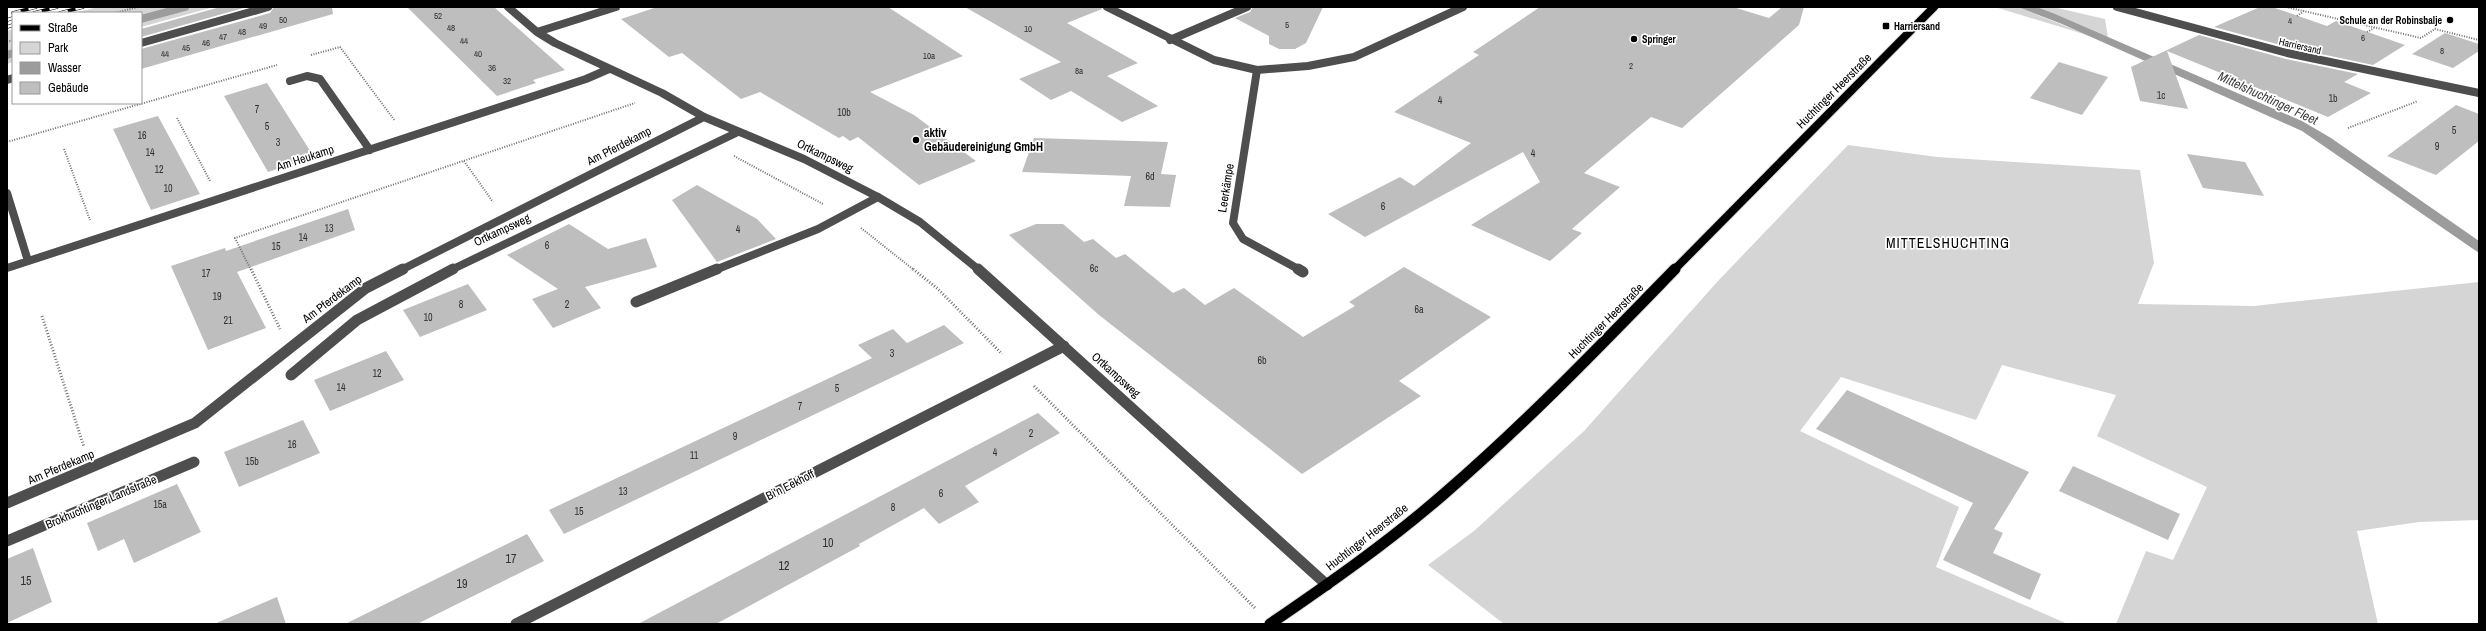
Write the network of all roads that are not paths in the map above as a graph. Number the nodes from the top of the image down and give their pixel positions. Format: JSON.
{"nodes":[{"id":1,"x":268,"y":7,"type":"edge"},
{"id":2,"x":508,"y":7,"type":"edge"},
{"id":3,"x":616,"y":7,"type":"edge"},
{"id":4,"x":1107,"y":7,"type":"edge"},
{"id":5,"x":1247,"y":7,"type":"edge"},
{"id":6,"x":1463,"y":7,"type":"edge"},
{"id":7,"x":1934,"y":7,"type":"edge"},
{"id":8,"x":2117,"y":7,"type":"edge"},
{"id":9,"x":537,"y":32,"type":"junction"},
{"id":10,"x":1170,"y":40,"type":"junction"},
{"id":11,"x":142,"y":43,"type":"edge"},
{"id":12,"x":609,"y":69,"type":"junction"},
{"id":13,"x":1257,"y":70,"type":"junction"},
{"id":14,"x":290,"y":81,"type":"dead end"},
{"id":15,"x":2479,"y":93,"type":"edge"},
{"id":16,"x":704,"y":117,"type":"junction"},
{"id":17,"x":738,"y":132,"type":"junction"},
{"id":18,"x":370,"y":150,"type":"junction"},
{"id":19,"x":7,"y":193,"type":"edge"},
{"id":20,"x":878,"y":197,"type":"junction"},
{"id":21,"x":28,"y":261,"type":"junction"},
{"id":22,"x":7,"y":268,"type":"edge"},
{"id":23,"x":1303,"y":272,"type":"dead end"},
{"id":24,"x":636,"y":302,"type":"dead end"},
{"id":25,"x":1064,"y":346,"type":"junction"},
{"id":26,"x":291,"y":375,"type":"dead end"},
{"id":27,"x":194,"y":462,"type":"dead end"},
{"id":28,"x":7,"y":504,"type":"edge"},
{"id":29,"x":7,"y":541,"type":"edge"},
{"id":30,"x":1327,"y":584,"type":"junction"},
{"id":31,"x":516,"y":624,"type":"edge"},
{"id":32,"x":1270,"y":624,"type":"edge"}],
"edges":[{"from":1,"to":11,"type":"street"},
{"from":2,"to":9,"type":"street","name":"Ortkampsweg"},
{"from":3,"to":9,"type":"street"},
{"from":4,"to":10,"type":"street"},
{"from":5,"to":10,"type":"street"},
{"from":6,"to":13,"type":"street"},
{"from":7,"to":30,"type":"main road","name":"Huchtinger Heerstraße"},
{"from":8,"to":15,"type":"street","name":"Harriersand"},
{"from":9,"to":12,"type":"street","name":"Ortkampsweg"},
{"from":10,"to":13,"type":"street"},
{"from":12,"to":16,"type":"street","name":"Ortkampsweg"},
{"from":12,"to":18,"type":"street","name":"Am Heukamp"},
{"from":13,"to":23,"type":"street","name":"Leerkämpe"},
{"from":14,"to":18,"type":"street"},
{"from":16,"to":17,"type":"street","name":"Ortkampsweg"},
{"from":16,"to":28,"type":"street","name":"Am Pferdekamp"},
{"from":17,"to":20,"type":"street","name":"Ortkampsweg"},
{"from":17,"to":26,"type":"street","name":"Ortkampsweg"},
{"from":18,"to":21,"type":"street","name":"Am Heukamp"},
{"from":19,"to":21,"type":"street"},
{"from":20,"to":24,"type":"street"},
{"from":20,"to":25,"type":"street","name":"Ortkampsweg"},
{"from":21,"to":22,"type":"street","name":"Am Heukamp"},
{"from":25,"to":30,"type":"street","name":"Ortkampsweg"},
{"from":25,"to":31,"type":"street","name":"Bi'n Eekhoff"},
{"from":27,"to":29,"type":"street","name":"Brokhuchtinger Landstraße"},
{"from":30,"to":32,"type":"main road","name":"Huchtinger Heerstraße"}]}
